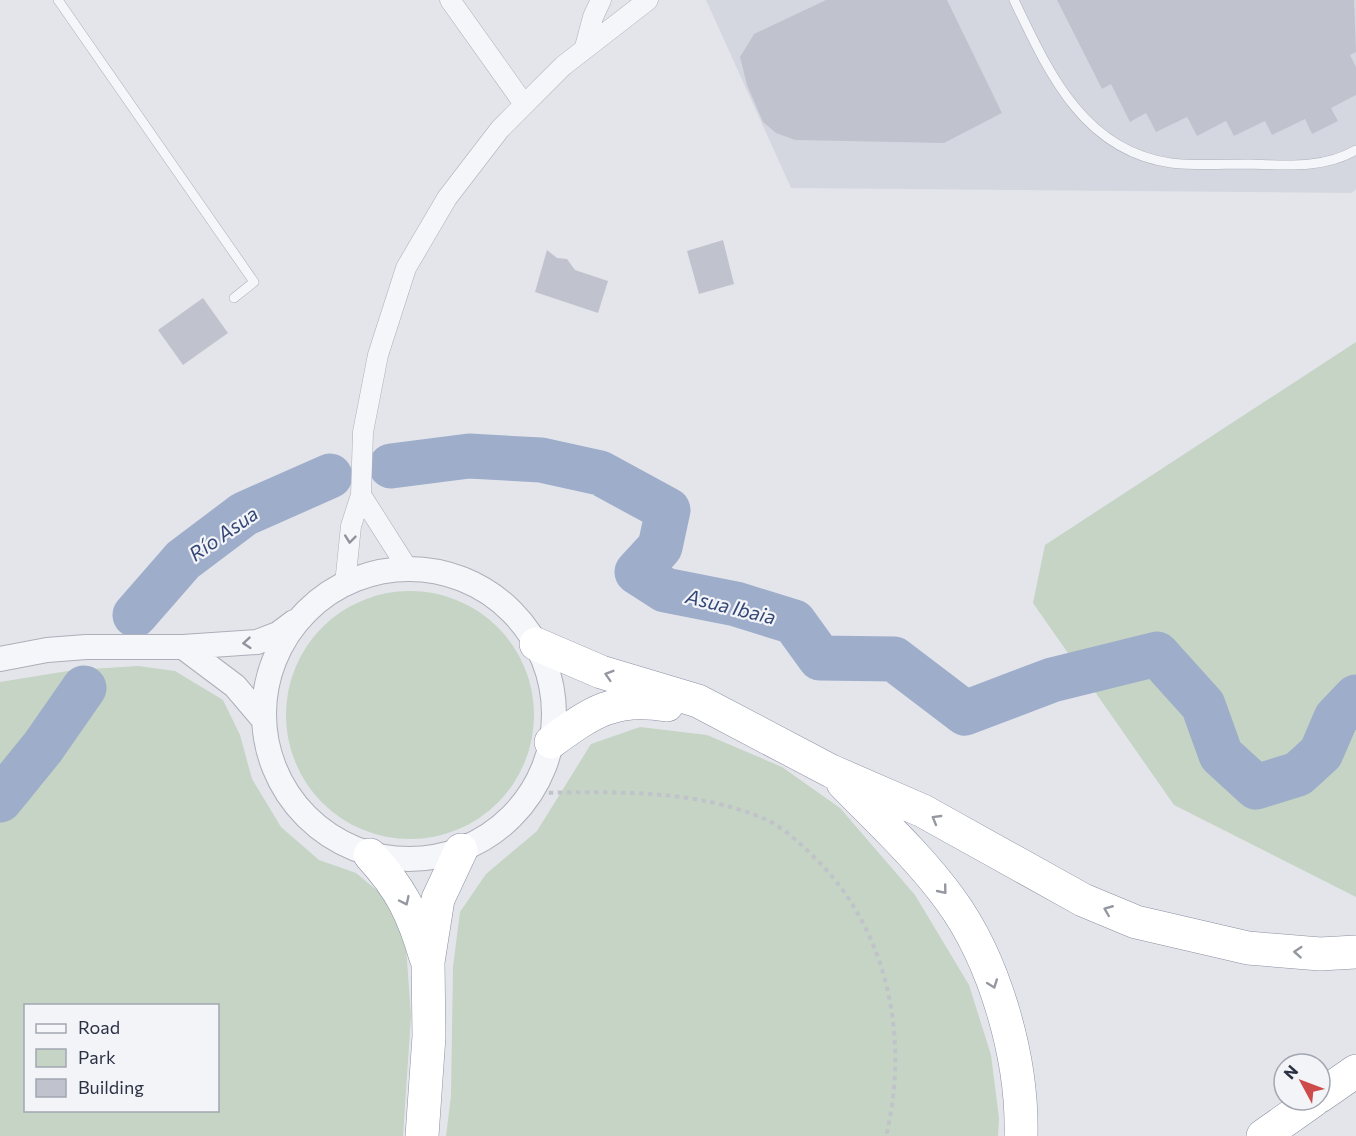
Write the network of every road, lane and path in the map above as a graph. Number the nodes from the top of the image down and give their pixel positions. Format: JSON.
{"nodes":[{"id":1,"x":58,"y":0,"type":"edge"},
{"id":2,"x":450,"y":0,"type":"edge"},
{"id":3,"x":601,"y":0,"type":"edge"},
{"id":4,"x":648,"y":0,"type":"edge"},
{"id":5,"x":1014,"y":0,"type":"edge"},
{"id":6,"x":585,"y":47,"type":"junction"},
{"id":7,"x":524,"y":104,"type":"junction"},
{"id":8,"x":1356,"y":150,"type":"edge"},
{"id":9,"x":234,"y":298,"type":"dead end"},
{"id":10,"x":361,"y":495,"type":"junction"},
{"id":11,"x":408,"y":569,"type":"junction"},
{"id":12,"x":345,"y":584,"type":"junction"},
{"id":13,"x":299,"y":619,"type":"junction"},
{"id":14,"x":536,"y":644,"type":"junction"},
{"id":15,"x":183,"y":647,"type":"junction"},
{"id":16,"x":0,"y":659,"type":"edge"},
{"id":17,"x":263,"y":719,"type":"junction"},
{"id":18,"x":761,"y":733,"type":"junction"},
{"id":19,"x":551,"y":742,"type":"junction"},
{"id":20,"x":831,"y":771,"type":"junction"},
{"id":21,"x":531,"y":793,"type":"junction"},
{"id":22,"x":460,"y":850,"type":"junction"},
{"id":23,"x":370,"y":855,"type":"junction"},
{"id":24,"x":1356,"y":952,"type":"edge"},
{"id":25,"x":428,"y":962,"type":"junction"},
{"id":26,"x":1356,"y":1071,"type":"edge"},
{"id":27,"x":1332,"y":1088,"type":"edge"},
{"id":28,"x":1297,"y":1112,"type":"edge"},
{"id":29,"x":422,"y":1136,"type":"edge"},
{"id":30,"x":886,"y":1136,"type":"edge"},
{"id":31,"x":1021,"y":1136,"type":"edge"},
{"id":32,"x":1263,"y":1136,"type":"edge"}],
"edges":[{"from":1,"to":9,"type":"lane"},
{"from":2,"to":7,"type":"street"},
{"from":3,"to":6,"type":"street"},
{"from":4,"to":6,"type":"street"},
{"from":5,"to":8,"type":"lane"},
{"from":6,"to":7,"type":"street"},
{"from":7,"to":10,"type":"street"},
{"from":10,"to":11,"type":"street"},
{"from":10,"to":12,"type":"street","one_way":true},
{"from":11,"to":12,"type":"street"},
{"from":11,"to":14,"type":"street"},
{"from":12,"to":13,"type":"street"},
{"from":13,"to":15,"type":"street","one_way":true},
{"from":13,"to":17,"type":"street"},
{"from":18,"to":14,"type":"highway","one_way":true},
{"from":14,"to":19,"type":"street"},
{"from":15,"to":16,"type":"street"},
{"from":15,"to":17,"type":"street"},
{"from":17,"to":23,"type":"street"},
{"from":18,"to":19,"type":"highway"},
{"from":18,"to":20,"type":"highway"},
{"from":19,"to":21,"type":"street"},
{"from":24,"to":20,"type":"highway","one_way":true},
{"from":20,"to":31,"type":"highway","one_way":true},
{"from":21,"to":22,"type":"street"},
{"from":21,"to":30,"type":"path"},
{"from":22,"to":23,"type":"street"},
{"from":22,"to":25,"type":"highway"},
{"from":23,"to":25,"type":"highway","one_way":true},
{"from":25,"to":29,"type":"highway"},
{"from":26,"to":27,"type":"highway"},
{"from":28,"to":32,"type":"highway"}]}
